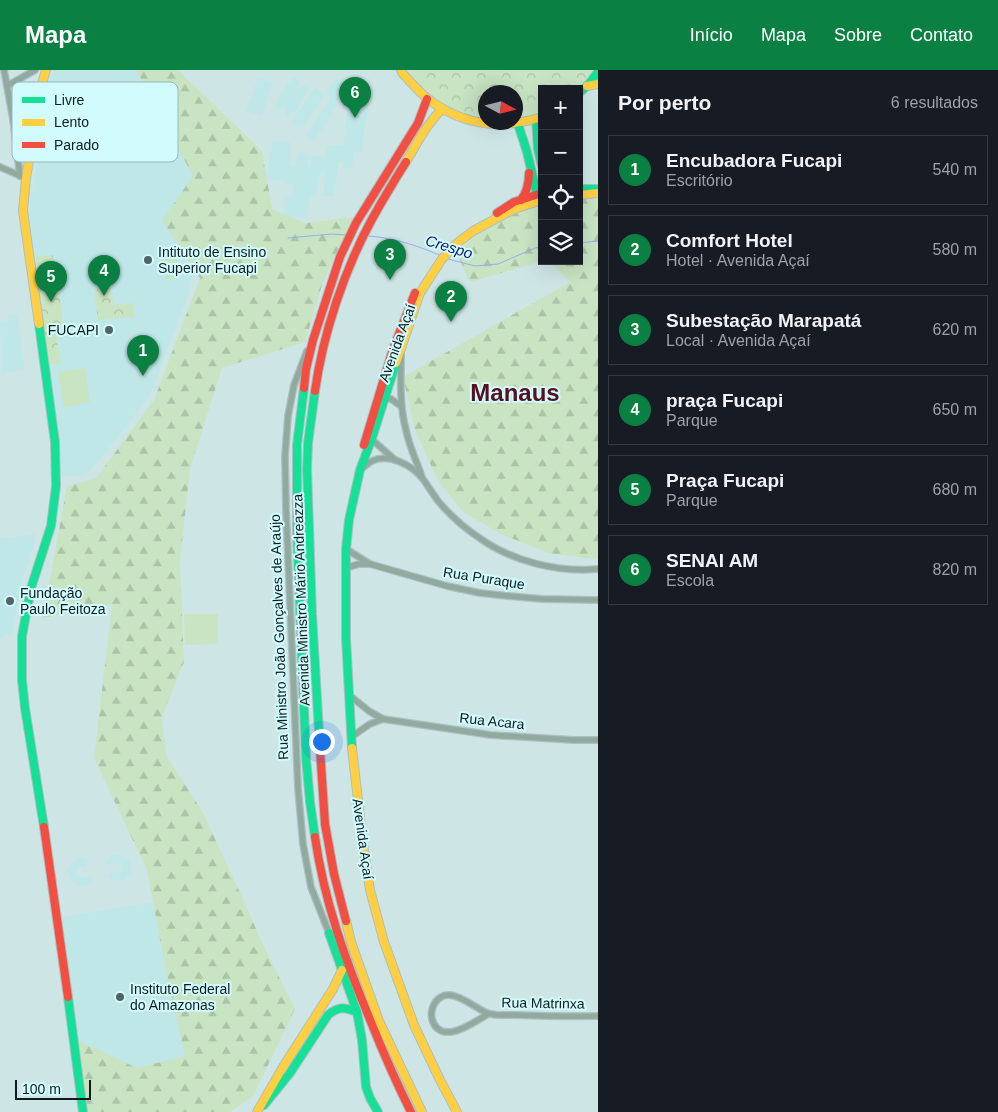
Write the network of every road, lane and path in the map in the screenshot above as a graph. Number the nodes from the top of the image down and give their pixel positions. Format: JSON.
{"nodes":[{"id":1,"x":4,"y":70,"type":"edge"},
{"id":2,"x":35,"y":70,"type":"edge"},
{"id":3,"x":401,"y":70,"type":"edge"},
{"id":4,"x":598,"y":72,"type":"edge"},
{"id":5,"x":14,"y":82,"type":"edge"},
{"id":6,"x":12,"y":83,"type":"edge"},
{"id":7,"x":598,"y":84,"type":"edge"},
{"id":8,"x":7,"y":86,"type":"junction"},
{"id":9,"x":588,"y":86,"type":"junction"},
{"id":10,"x":583,"y":90,"type":"edge"},
{"id":11,"x":427,"y":99,"type":"junction"},
{"id":12,"x":442,"y":109,"type":"junction"},
{"id":13,"x":12,"y":114,"type":"edge"},
{"id":14,"x":538,"y":118,"type":"edge"},
{"id":15,"x":478,"y":122,"type":"edge"},
{"id":16,"x":523,"y":123,"type":"edge"},
{"id":17,"x":538,"y":129,"type":"edge"},
{"id":18,"x":520,"y":130,"type":"edge"},
{"id":19,"x":538,"y":146,"type":"edge"},
{"id":20,"x":20,"y":162,"type":"edge"},
{"id":21,"x":26,"y":162,"type":"edge"},
{"id":22,"x":530,"y":164,"type":"junction"},
{"id":23,"x":0,"y":167,"type":"edge"},
{"id":24,"x":23,"y":177,"type":"junction"},
{"id":25,"x":538,"y":190,"type":"edge"},
{"id":26,"x":583,"y":190,"type":"edge"},
{"id":27,"x":598,"y":191,"type":"edge"},
{"id":28,"x":538,"y":197,"type":"edge"},
{"id":29,"x":538,"y":198,"type":"edge"},
{"id":30,"x":521,"y":200,"type":"junction"},
{"id":31,"x":313,"y":340,"type":"junction"},
{"id":32,"x":402,"y":345,"type":"junction"},
{"id":33,"x":382,"y":396,"type":"junction"},
{"id":34,"x":401,"y":406,"type":"junction"},
{"id":35,"x":370,"y":437,"type":"junction"},
{"id":36,"x":395,"y":460,"type":"junction"},
{"id":37,"x":360,"y":470,"type":"junction"},
{"id":38,"x":422,"y":477,"type":"junction"},
{"id":39,"x":346,"y":549,"type":"junction"},
{"id":40,"x":370,"y":564,"type":"junction"},
{"id":41,"x":346,"y":568,"type":"junction"},
{"id":42,"x":598,"y":569,"type":"edge"},
{"id":43,"x":598,"y":600,"type":"edge"},
{"id":44,"x":349,"y":695,"type":"junction"},
{"id":45,"x":383,"y":719,"type":"junction"},
{"id":46,"x":320,"y":721,"type":"junction"},
{"id":47,"x":306,"y":722,"type":"junction"},
{"id":48,"x":351,"y":737,"type":"junction"},
{"id":49,"x":598,"y":740,"type":"edge"},
{"id":50,"x":332,"y":932,"type":"junction"},
{"id":51,"x":351,"y":942,"type":"junction"},
{"id":52,"x":342,"y":970,"type":"junction"},
{"id":53,"x":321,"y":1007,"type":"junction"},
{"id":54,"x":357,"y":1012,"type":"junction"},
{"id":55,"x":488,"y":1014,"type":"junction"},
{"id":56,"x":328,"y":1015,"type":"junction"},
{"id":57,"x":598,"y":1016,"type":"edge"},
{"id":58,"x":283,"y":1067,"type":"junction"},
{"id":59,"x":292,"y":1072,"type":"junction"},
{"id":60,"x":83,"y":1112,"type":"edge"},
{"id":61,"x":257,"y":1112,"type":"edge"},
{"id":62,"x":378,"y":1112,"type":"edge"},
{"id":63,"x":411,"y":1112,"type":"edge"},
{"id":64,"x":422,"y":1112,"type":"edge"},
{"id":65,"x":458,"y":1112,"type":"edge"}],
"edges":[{"from":1,"to":8,"type":"street"},
{"from":2,"to":5,"type":"street"},
{"from":3,"to":11,"type":"street"},
{"from":4,"to":9,"type":"street"},
{"from":6,"to":8,"type":"street"},
{"from":7,"to":9,"type":"street"},
{"from":8,"to":13,"type":"street"},
{"from":9,"to":10,"type":"street"},
{"from":11,"to":12,"type":"street"},
{"from":11,"to":31,"type":"street","name":"Avenida Ministro Mário Andreazza"},
{"from":12,"to":15,"type":"street"},
{"from":12,"to":46,"type":"street","name":"Avenida Ministro Mário Andreazza"},
{"from":14,"to":16,"type":"street"},
{"from":17,"to":19,"type":"street"},
{"from":18,"to":22,"type":"street"},
{"from":20,"to":24,"type":"street"},
{"from":21,"to":24,"type":"street"},
{"from":22,"to":25,"type":"street"},
{"from":22,"to":30,"type":"street"},
{"from":23,"to":24,"type":"street"},
{"from":24,"to":60,"type":"street"},
{"from":26,"to":27,"type":"street"},
{"from":28,"to":30,"type":"street","name":"Avenida Açaí"},
{"from":29,"to":32,"type":"street","name":"Avenida Açaí"},
{"from":30,"to":33,"type":"street","name":"Avenida Açaí"},
{"from":31,"to":47,"type":"street","name":"Avenida Ministro Mário Andreazza"},
{"from":31,"to":50,"type":"street","name":"Rua Ministro João Gonçalves de Araújo"},
{"from":32,"to":33,"type":"street","name":"Avenida Açaí"},
{"from":32,"to":34,"type":"street"},
{"from":33,"to":34,"type":"street"},
{"from":33,"to":35,"type":"street","name":"Avenida Açaí"},
{"from":34,"to":38,"type":"street"},
{"from":35,"to":36,"type":"street"},
{"from":35,"to":37,"type":"street","name":"Avenida Açaí"},
{"from":35,"to":39,"type":"street","name":"Avenida Açaí"},
{"from":36,"to":37,"type":"street"},
{"from":36,"to":38,"type":"street"},
{"from":37,"to":39,"type":"street","name":"Avenida Açaí"},
{"from":38,"to":42,"type":"street"},
{"from":39,"to":40,"type":"street","name":"Rua Puraque"},
{"from":39,"to":41,"type":"street","name":"Avenida Açaí"},
{"from":40,"to":41,"type":"street","name":"Rua Puraque"},
{"from":40,"to":43,"type":"street","name":"Rua Puraque"},
{"from":41,"to":44,"type":"street","name":"Avenida Açaí"},
{"from":44,"to":45,"type":"street","name":"Rua Acara"},
{"from":44,"to":48,"type":"street","name":"Avenida Açaí"},
{"from":45,"to":48,"type":"street"},
{"from":45,"to":49,"type":"street","name":"Rua Acara"},
{"from":46,"to":47,"type":"street"},
{"from":46,"to":51,"type":"street","name":"Avenida Ministro Mário Andreazza"},
{"from":47,"to":50,"type":"street","name":"Avenida Ministro Mário Andreazza"},
{"from":48,"to":65,"type":"street","name":"Avenida Açaí"},
{"from":50,"to":51,"type":"street"},
{"from":50,"to":52,"type":"street","name":"Avenida Ministro Mário Andreazza"},
{"from":50,"to":63,"type":"street","name":"Avenida Ministro Mário Andreazza"},
{"from":51,"to":64,"type":"street","name":"Avenida Ministro Mário Andreazza"},
{"from":52,"to":53,"type":"street"},
{"from":52,"to":54,"type":"street","name":"Avenida Ministro Mário Andreazza"},
{"from":53,"to":56,"type":"street"},
{"from":53,"to":58,"type":"street"},
{"from":54,"to":56,"type":"street"},
{"from":54,"to":62,"type":"street","name":"Avenida Ministro Mário Andreazza"},
{"from":55,"to":55,"type":"street","name":"Rua Matrinxa"},
{"from":55,"to":57,"type":"street","name":"Rua Matrinxa"},
{"from":56,"to":59,"type":"street"},
{"from":58,"to":59,"type":"street"},
{"from":58,"to":61,"type":"street"},
{"from":59,"to":61,"type":"street"}]}
